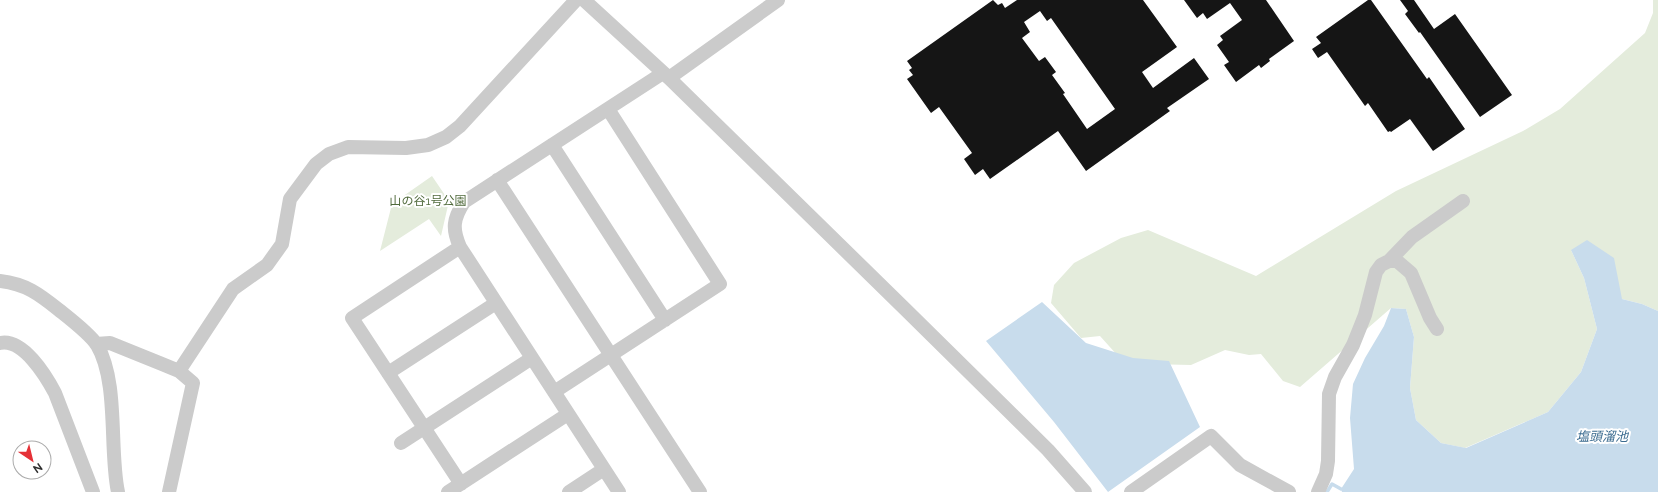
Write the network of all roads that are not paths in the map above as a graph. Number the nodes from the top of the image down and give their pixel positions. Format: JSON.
{"nodes":[{"id":1,"x":576,"y":0,"type":"edge"},
{"id":2,"x":584,"y":0,"type":"edge"},
{"id":3,"x":778,"y":0,"type":"edge"},
{"id":4,"x":666,"y":75,"type":"junction"},
{"id":5,"x":608,"y":109,"type":"junction"},
{"id":6,"x":552,"y":145,"type":"junction"},
{"id":7,"x":497,"y":180,"type":"junction"},
{"id":8,"x":1463,"y":201,"type":"dead end"},
{"id":9,"x":460,"y":248,"type":"junction"},
{"id":10,"x":1389,"y":260,"type":"junction"},
{"id":11,"x":0,"y":281,"type":"edge"},
{"id":12,"x":496,"y":303,"type":"junction"},
{"id":13,"x":665,"y":320,"type":"junction"},
{"id":14,"x":1437,"y":329,"type":"dead end"},
{"id":15,"x":0,"y":343,"type":"edge"},
{"id":16,"x":96,"y":344,"type":"junction"},
{"id":17,"x":610,"y":355,"type":"junction"},
{"id":18,"x":532,"y":358,"type":"junction"},
{"id":19,"x":179,"y":371,"type":"junction"},
{"id":20,"x":388,"y":373,"type":"junction"},
{"id":21,"x":554,"y":392,"type":"junction"},
{"id":22,"x":568,"y":414,"type":"junction"},
{"id":23,"x":424,"y":428,"type":"junction"},
{"id":24,"x":401,"y":443,"type":"dead end"},
{"id":25,"x":604,"y":469,"type":"junction"},
{"id":26,"x":461,"y":484,"type":"junction"},
{"id":27,"x":92,"y":492,"type":"edge"},
{"id":28,"x":118,"y":492,"type":"edge"},
{"id":29,"x":169,"y":492,"type":"edge"},
{"id":30,"x":448,"y":492,"type":"edge"},
{"id":31,"x":569,"y":492,"type":"edge"},
{"id":32,"x":619,"y":492,"type":"edge"},
{"id":33,"x":700,"y":492,"type":"edge"},
{"id":34,"x":1085,"y":492,"type":"edge"},
{"id":35,"x":1131,"y":492,"type":"edge"},
{"id":36,"x":1289,"y":492,"type":"edge"},
{"id":37,"x":1318,"y":492,"type":"edge"}],
"edges":[{"from":1,"to":19,"type":"street"},
{"from":2,"to":4,"type":"street"},
{"from":3,"to":4,"type":"street"},
{"from":4,"to":5,"type":"street"},
{"from":4,"to":34,"type":"street"},
{"from":5,"to":6,"type":"street"},
{"from":5,"to":13,"type":"street"},
{"from":6,"to":7,"type":"street"},
{"from":6,"to":13,"type":"street"},
{"from":7,"to":9,"type":"street"},
{"from":7,"to":17,"type":"street"},
{"from":8,"to":10,"type":"street"},
{"from":9,"to":12,"type":"street"},
{"from":9,"to":20,"type":"street"},
{"from":10,"to":14,"type":"street"},
{"from":10,"to":37,"type":"street"},
{"from":11,"to":16,"type":"street"},
{"from":12,"to":18,"type":"street"},
{"from":12,"to":20,"type":"street"},
{"from":13,"to":17,"type":"street"},
{"from":15,"to":27,"type":"street"},
{"from":16,"to":19,"type":"street"},
{"from":16,"to":28,"type":"street"},
{"from":17,"to":21,"type":"street"},
{"from":17,"to":33,"type":"street"},
{"from":18,"to":21,"type":"street"},
{"from":18,"to":23,"type":"street"},
{"from":19,"to":29,"type":"street"},
{"from":20,"to":23,"type":"street"},
{"from":21,"to":22,"type":"street"},
{"from":22,"to":25,"type":"street"},
{"from":22,"to":26,"type":"street"},
{"from":23,"to":24,"type":"street"},
{"from":23,"to":26,"type":"street"},
{"from":25,"to":31,"type":"street"},
{"from":25,"to":32,"type":"street"},
{"from":26,"to":30,"type":"street"},
{"from":35,"to":36,"type":"street"}]}
